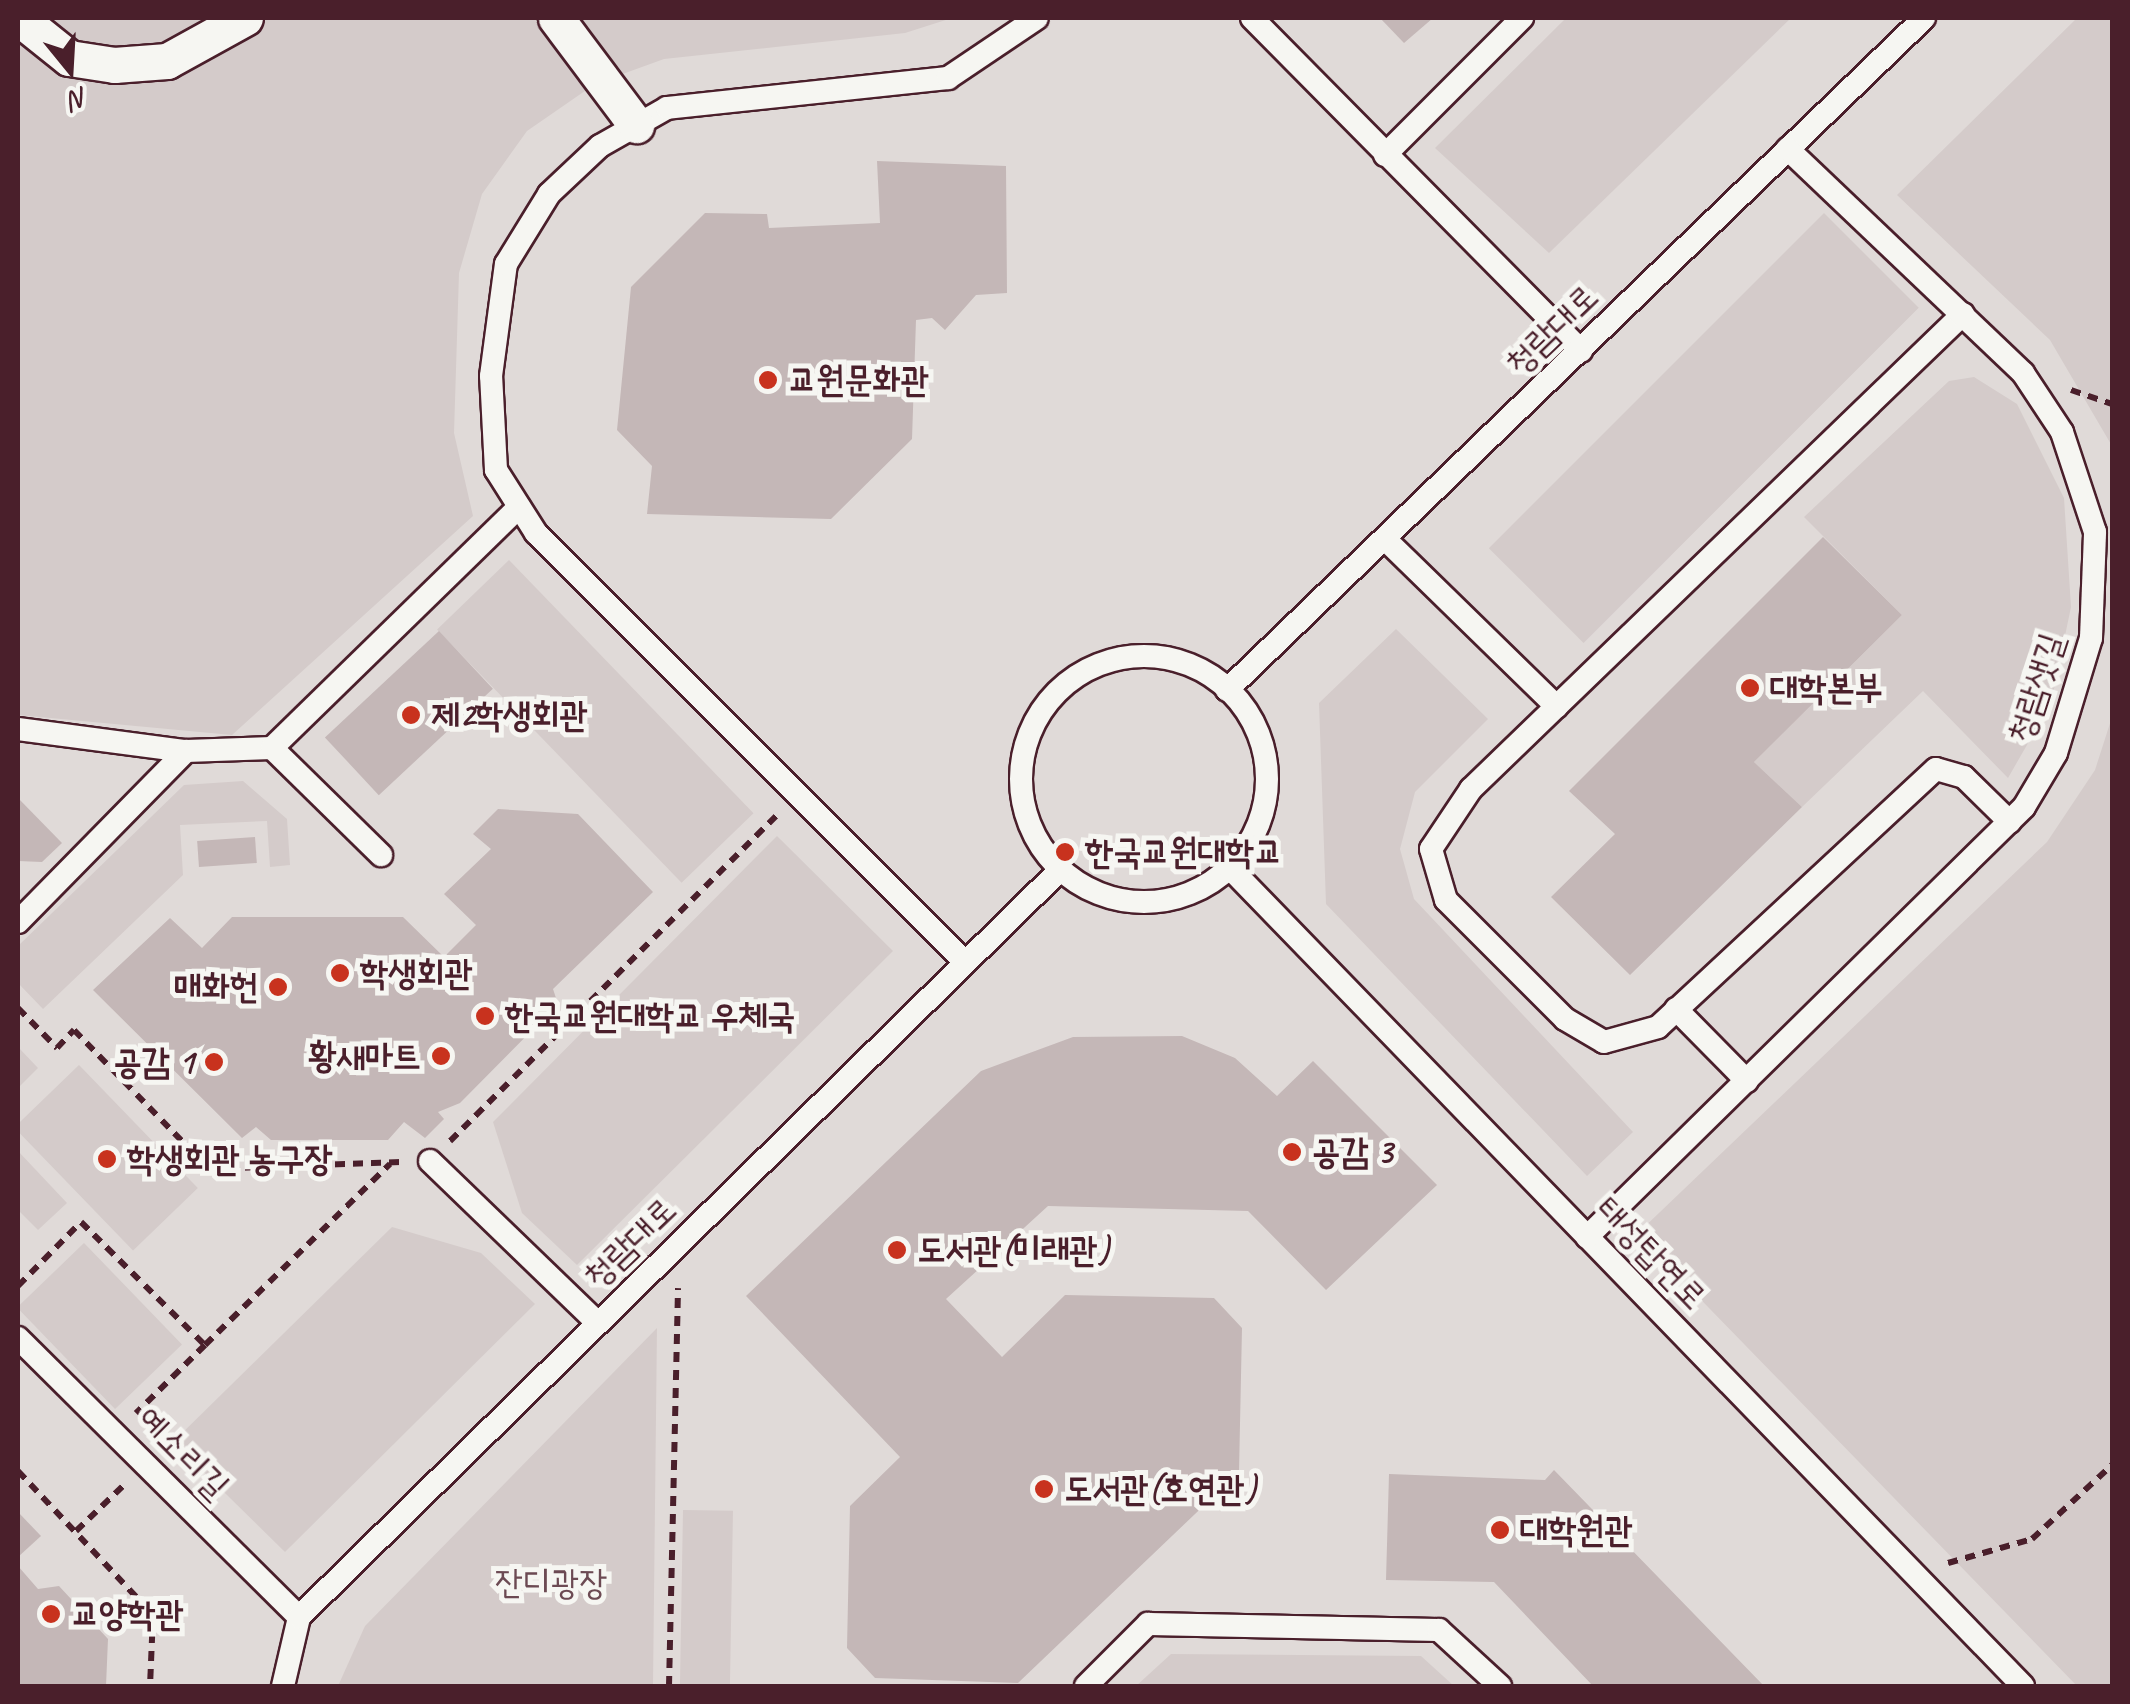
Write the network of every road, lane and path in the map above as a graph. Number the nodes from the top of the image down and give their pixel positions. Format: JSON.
{"nodes":[{"id":1,"x":19,"y":18,"type":"edge"},
{"id":2,"x":245,"y":18,"type":"edge"},
{"id":3,"x":556,"y":18,"type":"edge"},
{"id":4,"x":1036,"y":18,"type":"edge"},
{"id":5,"x":1252,"y":18,"type":"edge"},
{"id":6,"x":1522,"y":18,"type":"edge"},
{"id":7,"x":1924,"y":18,"type":"edge"},
{"id":8,"x":636,"y":125,"type":"junction"},
{"id":9,"x":1788,"y":149,"type":"junction"},
{"id":10,"x":1385,"y":154,"type":"junction"},
{"id":11,"x":1963,"y":314,"type":"junction"},
{"id":12,"x":1580,"y":351,"type":"junction"},
{"id":13,"x":520,"y":507,"type":"junction"},
{"id":14,"x":1386,"y":539,"type":"junction"},
{"id":15,"x":1227,"y":690,"type":"junction"},
{"id":16,"x":1557,"y":706,"type":"junction"},
{"id":17,"x":18,"y":729,"type":"edge"},
{"id":18,"x":272,"y":748,"type":"junction"},
{"id":19,"x":186,"y":751,"type":"junction"},
{"id":20,"x":796,"y":795,"type":"junction"},
{"id":21,"x":2010,"y":822,"type":"junction"},
{"id":22,"x":381,"y":854,"type":"dead end"},
{"id":23,"x":1229,"y":867,"type":"junction"},
{"id":24,"x":1061,"y":869,"type":"junction"},
{"id":25,"x":18,"y":922,"type":"edge"},
{"id":26,"x":965,"y":962,"type":"junction"},
{"id":27,"x":18,"y":1008,"type":"edge"},
{"id":28,"x":1676,"y":1010,"type":"junction"},
{"id":29,"x":1747,"y":1081,"type":"junction"},
{"id":30,"x":430,"y":1161,"type":"junction"},
{"id":31,"x":390,"y":1163,"type":"junction"},
{"id":32,"x":1587,"y":1237,"type":"junction"},
{"id":33,"x":679,"y":1244,"type":"junction"},
{"id":34,"x":18,"y":1286,"type":"edge"},
{"id":35,"x":598,"y":1323,"type":"junction"},
{"id":36,"x":18,"y":1338,"type":"edge"},
{"id":37,"x":205,"y":1345,"type":"junction"},
{"id":38,"x":114,"y":1435,"type":"junction"},
{"id":39,"x":144,"y":1464,"type":"junction"},
{"id":40,"x":2112,"y":1465,"type":"edge"},
{"id":41,"x":18,"y":1471,"type":"edge"},
{"id":42,"x":76,"y":1531,"type":"junction"},
{"id":43,"x":1925,"y":1585,"type":"junction"},
{"id":44,"x":298,"y":1618,"type":"junction"},
{"id":45,"x":150,"y":1686,"type":"edge"},
{"id":46,"x":282,"y":1686,"type":"edge"},
{"id":47,"x":670,"y":1686,"type":"edge"},
{"id":48,"x":1086,"y":1686,"type":"edge"},
{"id":49,"x":1500,"y":1686,"type":"edge"},
{"id":50,"x":2023,"y":1686,"type":"edge"}],
"edges":[{"from":1,"to":2,"type":"street"},
{"from":3,"to":8,"type":"street"},
{"from":4,"to":8,"type":"lane"},
{"from":5,"to":10,"type":"lane"},
{"from":6,"to":10,"type":"lane"},
{"from":7,"to":9,"type":"lane","name":"청람대로"},
{"from":8,"to":13,"type":"lane"},
{"from":9,"to":11,"type":"lane","name":"청람샛길"},
{"from":9,"to":12,"type":"lane","name":"청람대로"},
{"from":10,"to":12,"type":"lane"},
{"from":11,"to":16,"type":"lane"},
{"from":11,"to":21,"type":"lane","name":"청람샛길"},
{"from":12,"to":14,"type":"lane","name":"청람대로"},
{"from":13,"to":18,"type":"lane"},
{"from":13,"to":20,"type":"lane"},
{"from":14,"to":15,"type":"lane","name":"청람대로"},
{"from":14,"to":16,"type":"lane"},
{"from":15,"to":23,"type":"lane"},
{"from":15,"to":24,"type":"lane"},
{"from":16,"to":28,"type":"lane"},
{"from":17,"to":19,"type":"lane"},
{"from":18,"to":19,"type":"lane"},
{"from":18,"to":22,"type":"lane"},
{"from":19,"to":25,"type":"lane"},
{"from":20,"to":26,"type":"lane"},
{"from":20,"to":30,"type":"path"},
{"from":21,"to":28,"type":"lane"},
{"from":21,"to":29,"type":"lane","name":"청람샛길"},
{"from":23,"to":24,"type":"lane"},
{"from":23,"to":32,"type":"lane","name":"태성탑연로"},
{"from":24,"to":26,"type":"lane","name":"청람대로"},
{"from":26,"to":33,"type":"lane","name":"청람대로"},
{"from":27,"to":31,"type":"path"},
{"from":28,"to":29,"type":"lane"},
{"from":29,"to":32,"type":"lane","name":"청람샛길"},
{"from":30,"to":31,"type":"path"},
{"from":30,"to":35,"type":"lane"},
{"from":31,"to":37,"type":"path"},
{"from":32,"to":43,"type":"lane","name":"태성탑연로"},
{"from":33,"to":35,"type":"lane","name":"청람대로"},
{"from":33,"to":47,"type":"path"},
{"from":34,"to":37,"type":"path"},
{"from":35,"to":44,"type":"lane","name":"청람대로"},
{"from":36,"to":38,"type":"lane","name":"예소리길"},
{"from":37,"to":38,"type":"path"},
{"from":38,"to":39,"type":"lane","name":"예소리길"},
{"from":39,"to":42,"type":"path"},
{"from":39,"to":44,"type":"lane","name":"예소리길"},
{"from":40,"to":43,"type":"path"},
{"from":41,"to":42,"type":"path"},
{"from":42,"to":45,"type":"path"},
{"from":43,"to":50,"type":"lane","name":"태성탑연로"},
{"from":44,"to":46,"type":"lane"},
{"from":48,"to":49,"type":"lane"}]}
